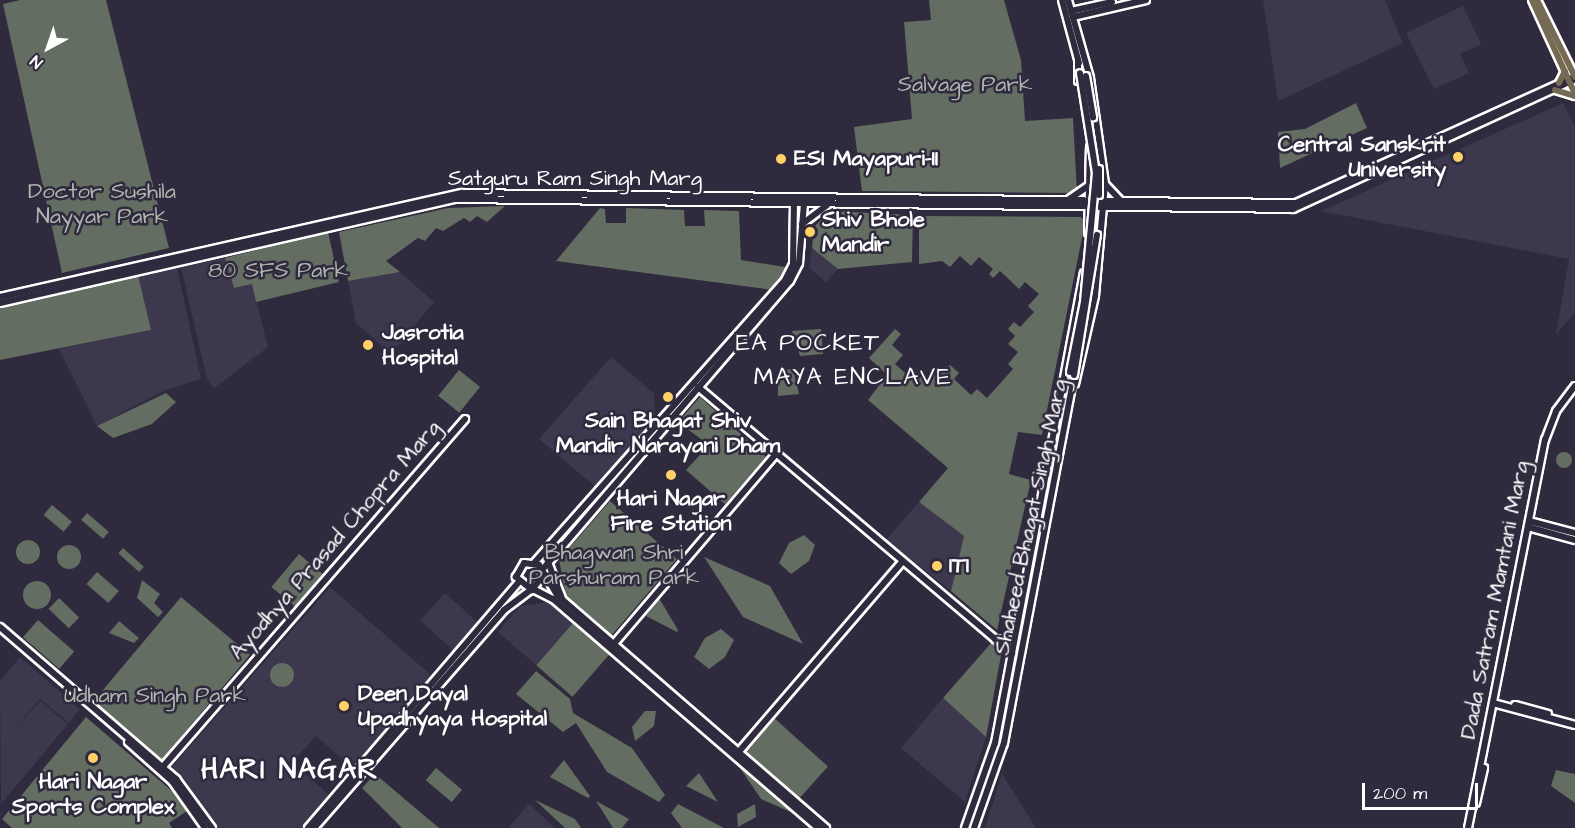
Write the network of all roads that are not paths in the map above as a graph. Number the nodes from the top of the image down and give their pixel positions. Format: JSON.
{"nodes":[{"id":1,"x":1062,"y":0,"type":"edge"},
{"id":2,"x":1068,"y":0,"type":"edge"},
{"id":3,"x":1123,"y":0,"type":"edge"},
{"id":4,"x":1146,"y":0,"type":"edge"},
{"id":5,"x":1532,"y":0,"type":"edge"},
{"id":6,"x":1537,"y":0,"type":"edge"},
{"id":7,"x":1072,"y":14,"type":"junction"},
{"id":8,"x":1081,"y":59,"type":"junction"},
{"id":9,"x":1565,"y":71,"type":"junction"},
{"id":10,"x":1573,"y":79,"type":"edge"},
{"id":11,"x":1558,"y":83,"type":"junction"},
{"id":12,"x":1555,"y":90,"type":"junction"},
{"id":13,"x":1575,"y":95,"type":"edge"},
{"id":14,"x":1100,"y":143,"type":"junction"},
{"id":15,"x":1090,"y":145,"type":"junction"},
{"id":16,"x":1091,"y":184,"type":"junction"},
{"id":17,"x":1105,"y":184,"type":"junction"},
{"id":18,"x":794,"y":201,"type":"junction"},
{"id":19,"x":803,"y":201,"type":"junction"},
{"id":20,"x":1065,"y":202,"type":"junction"},
{"id":21,"x":827,"y":204,"type":"junction"},
{"id":22,"x":1089,"y":205,"type":"junction"},
{"id":23,"x":1105,"y":205,"type":"junction"},
{"id":24,"x":1122,"y":206,"type":"junction"},
{"id":25,"x":1074,"y":208,"type":"junction"},
{"id":26,"x":1088,"y":219,"type":"junction"},
{"id":27,"x":1105,"y":223,"type":"junction"},
{"id":28,"x":802,"y":224,"type":"junction"},
{"id":29,"x":0,"y":297,"type":"edge"},
{"id":30,"x":0,"y":303,"type":"edge"},
{"id":31,"x":1575,"y":386,"type":"edge"},
{"id":32,"x":698,"y":387,"type":"junction"},
{"id":33,"x":1069,"y":387,"type":"junction"},
{"id":34,"x":1575,"y":392,"type":"edge"},
{"id":35,"x":465,"y":419,"type":"dead end"},
{"id":36,"x":775,"y":455,"type":"junction"},
{"id":37,"x":1530,"y":525,"type":"junction"},
{"id":38,"x":1575,"y":533,"type":"edge"},
{"id":39,"x":1575,"y":540,"type":"edge"},
{"id":40,"x":535,"y":562,"type":"junction"},
{"id":41,"x":548,"y":562,"type":"junction"},
{"id":42,"x":902,"y":562,"type":"junction"},
{"id":43,"x":543,"y":572,"type":"junction"},
{"id":44,"x":518,"y":583,"type":"junction"},
{"id":45,"x":533,"y":590,"type":"junction"},
{"id":46,"x":563,"y":600,"type":"junction"},
{"id":47,"x":0,"y":629,"type":"edge"},
{"id":48,"x":995,"y":639,"type":"junction"},
{"id":49,"x":1014,"y":641,"type":"junction"},
{"id":50,"x":612,"y":646,"type":"junction"},
{"id":51,"x":1012,"y":653,"type":"junction"},
{"id":52,"x":1495,"y":701,"type":"junction"},
{"id":53,"x":1575,"y":723,"type":"edge"},
{"id":54,"x":378,"y":751,"type":"junction"},
{"id":55,"x":737,"y":754,"type":"junction"},
{"id":56,"x":161,"y":768,"type":"junction"},
{"id":57,"x":205,"y":828,"type":"edge"},
{"id":58,"x":212,"y":828,"type":"edge"},
{"id":59,"x":308,"y":828,"type":"edge"},
{"id":60,"x":314,"y":828,"type":"edge"},
{"id":61,"x":818,"y":828,"type":"edge"},
{"id":62,"x":826,"y":828,"type":"edge"},
{"id":63,"x":965,"y":828,"type":"edge"},
{"id":64,"x":974,"y":828,"type":"edge"},
{"id":65,"x":1471,"y":828,"type":"edge"}],
"edges":[{"from":1,"to":8,"type":"street","name":"Shaheed Bhagat Singh Marg"},
{"from":2,"to":7,"type":"street","name":"Shaheed Bhagat Singh Marg"},
{"from":3,"to":7,"type":"street"},
{"from":4,"to":7,"type":"street"},
{"from":5,"to":9,"type":"main road"},
{"from":6,"to":10,"type":"main road"},
{"from":7,"to":8,"type":"street","name":"Shaheed Bhagat Singh Marg"},
{"from":8,"to":14,"type":"street","name":"Shaheed Bhagat Singh Marg"},
{"from":8,"to":15,"type":"street","name":"Shaheed Bhagat Singh Marg"},
{"from":8,"to":33,"type":"street","bridge":true},
{"from":9,"to":10,"type":"main road"},
{"from":9,"to":11,"type":"main road"},
{"from":10,"to":11,"type":"street"},
{"from":10,"to":12,"type":"street"},
{"from":10,"to":13,"type":"main road"},
{"from":11,"to":24,"type":"street"},
{"from":12,"to":13,"type":"main road"},
{"from":12,"to":24,"type":"street"},
{"from":14,"to":15,"type":"street"},
{"from":14,"to":17,"type":"street","name":"Shaheed Bhagat Singh Marg"},
{"from":15,"to":16,"type":"street","name":"Shaheed Bhagat Singh Marg"},
{"from":16,"to":20,"type":"street"},
{"from":16,"to":22,"type":"street","name":"Shaheed Bhagat Singh Marg"},
{"from":17,"to":23,"type":"street","name":"Shaheed Bhagat Singh Marg"},
{"from":17,"to":24,"type":"street"},
{"from":18,"to":19,"type":"street","name":"Satguru Ram Singh Marg"},
{"from":18,"to":29,"type":"street","name":"Satguru Ram Singh Marg"},
{"from":18,"to":30,"type":"street","name":"Satguru Ram Singh Marg"},
{"from":18,"to":40,"type":"street"},
{"from":19,"to":20,"type":"street","name":"Satguru Ram Singh Marg"},
{"from":19,"to":21,"type":"street","name":"Satguru Ram Singh Marg"},
{"from":19,"to":28,"type":"street"},
{"from":20,"to":22,"type":"street","name":"Satguru Ram Singh Marg"},
{"from":21,"to":25,"type":"street","name":"Satguru Ram Singh Marg"},
{"from":21,"to":28,"type":"street"},
{"from":22,"to":23,"type":"street"},
{"from":22,"to":25,"type":"street","name":"Satguru Ram Singh Marg"},
{"from":22,"to":26,"type":"street","name":"Shaheed Bhagat Singh Marg"},
{"from":23,"to":24,"type":"street"},
{"from":23,"to":27,"type":"street","name":"Shaheed Bhagat Singh Marg"},
{"from":24,"to":27,"type":"street"},
{"from":25,"to":26,"type":"street"},
{"from":26,"to":27,"type":"street"},
{"from":26,"to":33,"type":"street","name":"Shaheed Bhagat Singh Marg"},
{"from":27,"to":33,"type":"street","name":"Shaheed Bhagat Singh Marg"},
{"from":28,"to":32,"type":"street"},
{"from":31,"to":37,"type":"street","name":"Dada Satram Mamtani Marg"},
{"from":32,"to":36,"type":"street"},
{"from":32,"to":41,"type":"street"},
{"from":33,"to":49,"type":"street","name":"Shaheed Bhagat Singh Marg"},
{"from":33,"to":64,"type":"street","name":"Shaheed Bhagat Singh Marg"},
{"from":34,"to":37,"type":"street","name":"Dada Satram Mamtani Marg"},
{"from":35,"to":56,"type":"street","name":"Ayodhya Prasad Chopra Marg"},
{"from":36,"to":42,"type":"street"},
{"from":36,"to":50,"type":"street"},
{"from":37,"to":38,"type":"street"},
{"from":37,"to":39,"type":"street"},
{"from":37,"to":52,"type":"street","name":"Dada Satram Mamtani Marg"},
{"from":40,"to":43,"type":"street"},
{"from":40,"to":44,"type":"street"},
{"from":41,"to":43,"type":"street"},
{"from":41,"to":46,"type":"street"},
{"from":42,"to":48,"type":"street"},
{"from":42,"to":55,"type":"street"},
{"from":43,"to":45,"type":"street"},
{"from":43,"to":46,"type":"street"},
{"from":44,"to":45,"type":"street"},
{"from":44,"to":54,"type":"street"},
{"from":45,"to":50,"type":"street"},
{"from":45,"to":54,"type":"street"},
{"from":46,"to":50,"type":"street"},
{"from":47,"to":56,"type":"street"},
{"from":48,"to":49,"type":"street"},
{"from":48,"to":51,"type":"street"},
{"from":49,"to":51,"type":"street","name":"Shaheed Bhagat Singh Marg"},
{"from":50,"to":55,"type":"street"},
{"from":51,"to":63,"type":"street","name":"Shaheed Bhagat Singh Marg"},
{"from":52,"to":53,"type":"street"},
{"from":52,"to":65,"type":"street","name":"Dada Satram Mamtani Marg"},
{"from":54,"to":59,"type":"street"},
{"from":54,"to":60,"type":"street"},
{"from":55,"to":61,"type":"street"},
{"from":55,"to":62,"type":"street"},
{"from":56,"to":57,"type":"street"},
{"from":56,"to":58,"type":"street"}]}
